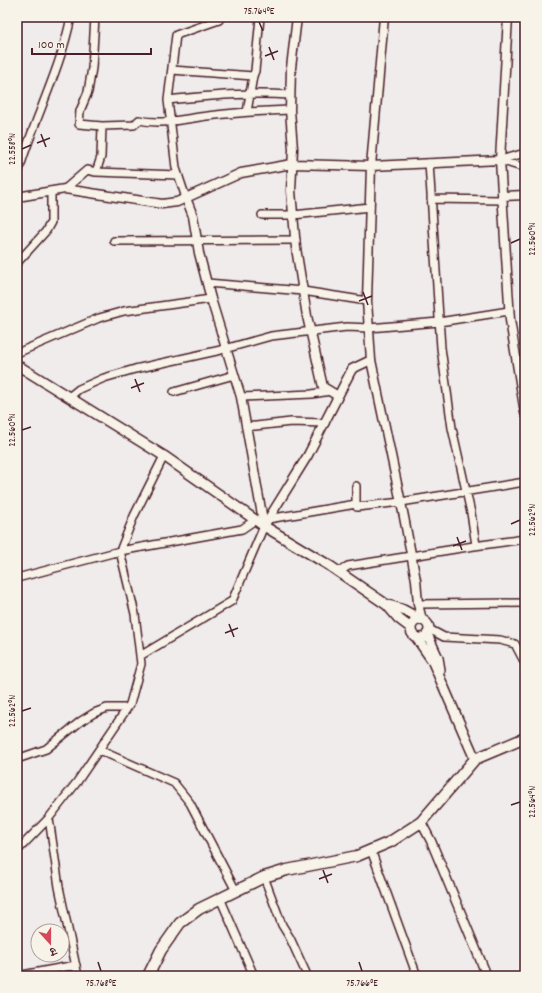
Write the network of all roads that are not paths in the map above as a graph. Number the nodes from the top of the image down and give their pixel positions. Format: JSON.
{"nodes":[{"id":1,"x":71,"y":17,"type":"edge"},
{"id":2,"x":95,"y":17,"type":"edge"},
{"id":3,"x":260,"y":17,"type":"edge"},
{"id":4,"x":297,"y":17,"type":"edge"},
{"id":5,"x":384,"y":17,"type":"edge"},
{"id":6,"x":508,"y":17,"type":"edge"},
{"id":7,"x":219,"y":20,"type":"dead end"},
{"id":8,"x":172,"y":70,"type":"junction"},
{"id":9,"x":252,"y":76,"type":"junction"},
{"id":10,"x":250,"y":94,"type":"junction"},
{"id":11,"x":290,"y":95,"type":"junction"},
{"id":12,"x":168,"y":100,"type":"junction"},
{"id":13,"x":290,"y":110,"type":"junction"},
{"id":14,"x":247,"y":112,"type":"junction"},
{"id":15,"x":170,"y":121,"type":"junction"},
{"id":16,"x":102,"y":126,"type":"junction"},
{"id":17,"x":525,"y":153,"type":"edge"},
{"id":18,"x":500,"y":160,"type":"junction"},
{"id":19,"x":429,"y":163,"type":"junction"},
{"id":20,"x":292,"y":164,"type":"junction"},
{"id":21,"x":371,"y":166,"type":"junction"},
{"id":22,"x":525,"y":168,"type":"edge"},
{"id":23,"x":96,"y":172,"type":"junction"},
{"id":24,"x":178,"y":175,"type":"junction"},
{"id":25,"x":17,"y":177,"type":"edge"},
{"id":26,"x":65,"y":189,"type":"junction"},
{"id":27,"x":51,"y":192,"type":"junction"},
{"id":28,"x":525,"y":195,"type":"edge"},
{"id":29,"x":17,"y":197,"type":"edge"},
{"id":30,"x":186,"y":198,"type":"junction"},
{"id":31,"x":502,"y":198,"type":"junction"},
{"id":32,"x":431,"y":199,"type":"junction"},
{"id":33,"x":370,"y":206,"type":"junction"},
{"id":34,"x":262,"y":215,"type":"dead end"},
{"id":35,"x":293,"y":215,"type":"junction"},
{"id":36,"x":296,"y":240,"type":"junction"},
{"id":37,"x":114,"y":241,"type":"dead end"},
{"id":38,"x":197,"y":242,"type":"junction"},
{"id":39,"x":17,"y":262,"type":"edge"},
{"id":40,"x":207,"y":283,"type":"junction"},
{"id":41,"x":303,"y":291,"type":"junction"},
{"id":42,"x":211,"y":299,"type":"junction"},
{"id":43,"x":368,"y":301,"type":"junction"},
{"id":44,"x":509,"y":311,"type":"junction"},
{"id":45,"x":439,"y":322,"type":"junction"},
{"id":46,"x":369,"y":328,"type":"junction"},
{"id":47,"x":310,"y":332,"type":"junction"},
{"id":48,"x":226,"y":349,"type":"junction"},
{"id":49,"x":17,"y":353,"type":"edge"},
{"id":50,"x":371,"y":360,"type":"junction"},
{"id":51,"x":17,"y":365,"type":"edge"},
{"id":52,"x":234,"y":375,"type":"junction"},
{"id":53,"x":330,"y":391,"type":"junction"},
{"id":54,"x":174,"y":392,"type":"dead end"},
{"id":55,"x":338,"y":396,"type":"junction"},
{"id":56,"x":69,"y":397,"type":"junction"},
{"id":57,"x":241,"y":397,"type":"junction"},
{"id":58,"x":525,"y":414,"type":"edge"},
{"id":59,"x":325,"y":423,"type":"junction"},
{"id":60,"x":246,"y":427,"type":"junction"},
{"id":61,"x":164,"y":456,"type":"junction"},
{"id":62,"x":525,"y":482,"type":"edge"},
{"id":63,"x":356,"y":486,"type":"dead end"},
{"id":64,"x":466,"y":491,"type":"junction"},
{"id":65,"x":401,"y":502,"type":"junction"},
{"id":66,"x":357,"y":507,"type":"dead end"},
{"id":67,"x":256,"y":520,"type":"junction"},
{"id":68,"x":266,"y":523,"type":"junction"},
{"id":69,"x":525,"y":539,"type":"edge"},
{"id":70,"x":476,"y":545,"type":"junction"},
{"id":71,"x":120,"y":550,"type":"junction"},
{"id":72,"x":411,"y":556,"type":"junction"},
{"id":73,"x":339,"y":572,"type":"junction"},
{"id":74,"x":17,"y":578,"type":"edge"},
{"id":75,"x":525,"y":603,"type":"edge"},
{"id":76,"x":418,"y":604,"type":"junction"},
{"id":77,"x":387,"y":605,"type":"junction"},
{"id":78,"x":420,"y":620,"type":"junction"},
{"id":79,"x":411,"y":628,"type":"junction"},
{"id":80,"x":428,"y":632,"type":"junction"},
{"id":81,"x":416,"y":637,"type":"junction"},
{"id":82,"x":140,"y":656,"type":"junction"},
{"id":83,"x":525,"y":663,"type":"edge"},
{"id":84,"x":441,"y":681,"type":"junction"},
{"id":85,"x":127,"y":708,"type":"junction"},
{"id":86,"x":525,"y":738,"type":"edge"},
{"id":87,"x":99,"y":750,"type":"junction"},
{"id":88,"x":17,"y":759,"type":"edge"},
{"id":89,"x":475,"y":759,"type":"junction"},
{"id":90,"x":49,"y":818,"type":"junction"},
{"id":91,"x":420,"y":822,"type":"junction"},
{"id":92,"x":371,"y":850,"type":"junction"},
{"id":93,"x":17,"y":851,"type":"edge"},
{"id":94,"x":264,"y":877,"type":"junction"},
{"id":95,"x":236,"y":891,"type":"junction"},
{"id":96,"x":220,"y":898,"type":"junction"},
{"id":97,"x":76,"y":965,"type":"junction"},
{"id":98,"x":306,"y":973,"type":"dead end"},
{"id":99,"x":17,"y":976,"type":"edge"},
{"id":100,"x":78,"y":976,"type":"edge"},
{"id":101,"x":148,"y":976,"type":"edge"},
{"id":102,"x":254,"y":976,"type":"edge"},
{"id":103,"x":417,"y":976,"type":"edge"},
{"id":104,"x":487,"y":976,"type":"edge"}],
"edges":[{"from":1,"to":25,"type":"street"},
{"from":2,"to":16,"type":"street"},
{"from":3,"to":9,"type":"street"},
{"from":4,"to":11,"type":"street"},
{"from":5,"to":21,"type":"street"},
{"from":6,"to":18,"type":"street"},
{"from":7,"to":8,"type":"street"},
{"from":8,"to":9,"type":"street"},
{"from":8,"to":12,"type":"street"},
{"from":9,"to":10,"type":"street"},
{"from":10,"to":11,"type":"street"},
{"from":10,"to":12,"type":"street"},
{"from":10,"to":14,"type":"street"},
{"from":11,"to":13,"type":"street"},
{"from":12,"to":15,"type":"street"},
{"from":13,"to":14,"type":"street"},
{"from":13,"to":20,"type":"street"},
{"from":14,"to":15,"type":"street"},
{"from":15,"to":16,"type":"street"},
{"from":15,"to":24,"type":"street"},
{"from":16,"to":23,"type":"street"},
{"from":17,"to":18,"type":"street"},
{"from":18,"to":19,"type":"street"},
{"from":18,"to":22,"type":"street"},
{"from":18,"to":31,"type":"street"},
{"from":19,"to":21,"type":"street"},
{"from":19,"to":32,"type":"street"},
{"from":20,"to":21,"type":"street"},
{"from":20,"to":30,"type":"street"},
{"from":20,"to":35,"type":"street"},
{"from":21,"to":33,"type":"street"},
{"from":23,"to":24,"type":"street"},
{"from":23,"to":26,"type":"street"},
{"from":24,"to":30,"type":"street"},
{"from":26,"to":27,"type":"street"},
{"from":26,"to":30,"type":"street"},
{"from":27,"to":29,"type":"street"},
{"from":27,"to":39,"type":"street"},
{"from":28,"to":31,"type":"street"},
{"from":30,"to":38,"type":"street"},
{"from":31,"to":32,"type":"street"},
{"from":31,"to":44,"type":"street"},
{"from":32,"to":45,"type":"street"},
{"from":33,"to":35,"type":"street"},
{"from":33,"to":43,"type":"street"},
{"from":34,"to":35,"type":"street"},
{"from":35,"to":36,"type":"street"},
{"from":36,"to":38,"type":"street"},
{"from":36,"to":41,"type":"street"},
{"from":37,"to":38,"type":"street"},
{"from":38,"to":40,"type":"street"},
{"from":40,"to":41,"type":"street"},
{"from":40,"to":42,"type":"street"},
{"from":41,"to":43,"type":"street"},
{"from":41,"to":47,"type":"street"},
{"from":42,"to":48,"type":"street"},
{"from":42,"to":49,"type":"street"},
{"from":43,"to":46,"type":"street"},
{"from":44,"to":45,"type":"street"},
{"from":44,"to":58,"type":"street"},
{"from":45,"to":46,"type":"street"},
{"from":45,"to":64,"type":"street"},
{"from":46,"to":47,"type":"street"},
{"from":46,"to":50,"type":"street"},
{"from":47,"to":48,"type":"street"},
{"from":47,"to":53,"type":"street"},
{"from":48,"to":52,"type":"street"},
{"from":48,"to":56,"type":"street"},
{"from":50,"to":55,"type":"street"},
{"from":50,"to":65,"type":"street"},
{"from":51,"to":56,"type":"main road"},
{"from":52,"to":54,"type":"street"},
{"from":52,"to":57,"type":"street"},
{"from":53,"to":55,"type":"street"},
{"from":53,"to":57,"type":"street"},
{"from":55,"to":59,"type":"street"},
{"from":56,"to":61,"type":"main road"},
{"from":57,"to":60,"type":"street"},
{"from":59,"to":60,"type":"street"},
{"from":59,"to":68,"type":"street"},
{"from":60,"to":68,"type":"street"},
{"from":61,"to":67,"type":"main road"},
{"from":61,"to":71,"type":"street"},
{"from":62,"to":64,"type":"street"},
{"from":63,"to":68,"type":"street"},
{"from":64,"to":65,"type":"street"},
{"from":64,"to":70,"type":"street"},
{"from":65,"to":66,"type":"street"},
{"from":65,"to":72,"type":"street"},
{"from":67,"to":68,"type":"main road"},
{"from":67,"to":71,"type":"street"},
{"from":68,"to":73,"type":"main road"},
{"from":68,"to":82,"type":"street"},
{"from":69,"to":70,"type":"street"},
{"from":70,"to":72,"type":"street"},
{"from":71,"to":74,"type":"street"},
{"from":71,"to":82,"type":"street"},
{"from":72,"to":73,"type":"street"},
{"from":72,"to":76,"type":"street"},
{"from":73,"to":77,"type":"main road"},
{"from":75,"to":76,"type":"street"},
{"from":76,"to":78,"type":"street"},
{"from":77,"to":78,"type":"main road"},
{"from":77,"to":79,"type":"main road"},
{"from":78,"to":79,"type":"main road"},
{"from":78,"to":80,"type":"main road"},
{"from":79,"to":81,"type":"main road"},
{"from":80,"to":81,"type":"main road"},
{"from":80,"to":83,"type":"street"},
{"from":80,"to":84,"type":"main road"},
{"from":81,"to":84,"type":"main road"},
{"from":82,"to":85,"type":"street"},
{"from":84,"to":89,"type":"main road"},
{"from":85,"to":87,"type":"street"},
{"from":85,"to":88,"type":"street"},
{"from":86,"to":89,"type":"main road"},
{"from":87,"to":90,"type":"street"},
{"from":87,"to":95,"type":"street"},
{"from":89,"to":91,"type":"main road"},
{"from":90,"to":93,"type":"street"},
{"from":90,"to":97,"type":"street"},
{"from":91,"to":92,"type":"main road"},
{"from":91,"to":104,"type":"street"},
{"from":92,"to":94,"type":"main road"},
{"from":92,"to":103,"type":"street"},
{"from":94,"to":95,"type":"main road"},
{"from":94,"to":98,"type":"street"},
{"from":95,"to":96,"type":"main road"},
{"from":96,"to":101,"type":"main road"},
{"from":96,"to":102,"type":"street"},
{"from":97,"to":99,"type":"street"},
{"from":97,"to":100,"type":"street"}]}
